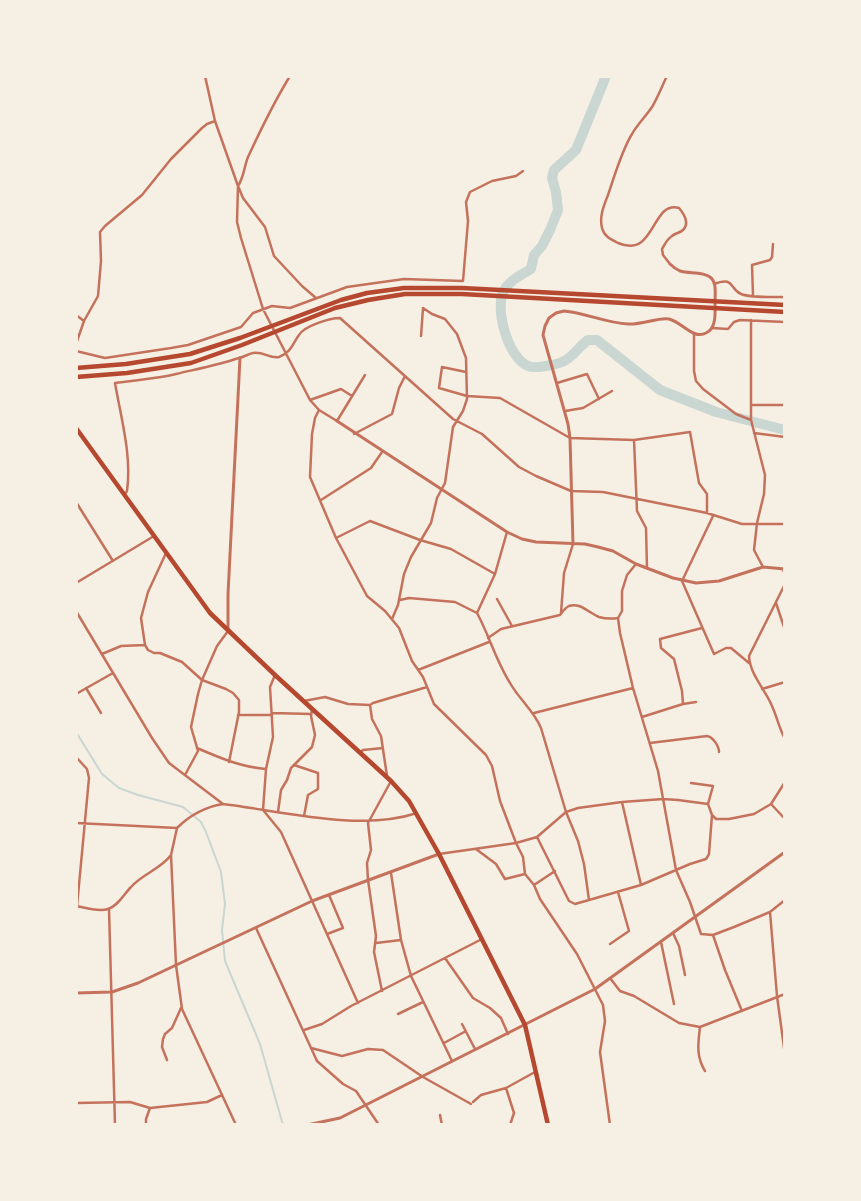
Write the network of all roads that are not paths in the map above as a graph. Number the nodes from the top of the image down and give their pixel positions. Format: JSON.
{"nodes":[{"id":1,"x":205,"y":76,"type":"edge"},
{"id":2,"x":290,"y":76,"type":"edge"},
{"id":3,"x":667,"y":76,"type":"edge"},
{"id":4,"x":215,"y":121,"type":"junction"},
{"id":5,"x":523,"y":171,"type":"dead end"},
{"id":6,"x":238,"y":186,"type":"junction"},
{"id":7,"x":773,"y":244,"type":"dead end"},
{"id":8,"x":670,"y":264,"type":"joint"},
{"id":9,"x":714,"y":284,"type":"junction"},
{"id":10,"x":753,"y":295,"type":"junction"},
{"id":11,"x":785,"y":297,"type":"edge"},
{"id":12,"x":317,"y":299,"type":"junction"},
{"id":13,"x":715,"y":301,"type":"junction"},
{"id":14,"x":785,"y":305,"type":"edge"},
{"id":15,"x":263,"y":308,"type":"junction"},
{"id":16,"x":715,"y":309,"type":"junction"},
{"id":17,"x":785,"y":312,"type":"edge"},
{"id":18,"x":76,"y":315,"type":"edge"},
{"id":19,"x":751,"y":320,"type":"junction"},
{"id":20,"x":84,"y":321,"type":"junction"},
{"id":21,"x":785,"y":322,"type":"edge"},
{"id":22,"x":272,"y":326,"type":"junction"},
{"id":23,"x":712,"y":328,"type":"junction"},
{"id":24,"x":275,"y":332,"type":"junction"},
{"id":25,"x":694,"y":334,"type":"junction"},
{"id":26,"x":421,"y":336,"type":"dead end"},
{"id":27,"x":76,"y":344,"type":"edge"},
{"id":28,"x":76,"y":351,"type":"edge"},
{"id":29,"x":286,"y":354,"type":"junction"},
{"id":30,"x":240,"y":358,"type":"junction"},
{"id":31,"x":76,"y":368,"type":"edge"},
{"id":32,"x":466,"y":372,"type":"junction"},
{"id":33,"x":365,"y":375,"type":"dead end"},
{"id":34,"x":405,"y":376,"type":"junction"},
{"id":35,"x":76,"y":377,"type":"edge"},
{"id":36,"x":557,"y":383,"type":"junction"},
{"id":37,"x":612,"y":391,"type":"dead end"},
{"id":38,"x":352,"y":396,"type":"junction"},
{"id":39,"x":466,"y":396,"type":"junction"},
{"id":40,"x":599,"y":399,"type":"junction"},
{"id":41,"x":310,"y":400,"type":"junction"},
{"id":42,"x":751,"y":405,"type":"junction"},
{"id":43,"x":785,"y":405,"type":"edge"},
{"id":44,"x":319,"y":410,"type":"junction"},
{"id":45,"x":565,"y":411,"type":"junction"},
{"id":46,"x":337,"y":421,"type":"junction"},
{"id":47,"x":456,"y":421,"type":"junction"},
{"id":48,"x":751,"y":421,"type":"junction"},
{"id":49,"x":76,"y":428,"type":"edge"},
{"id":50,"x":754,"y":432,"type":"junction"},
{"id":51,"x":354,"y":434,"type":"junction"},
{"id":52,"x":785,"y":437,"type":"edge"},
{"id":53,"x":570,"y":438,"type":"junction"},
{"id":54,"x":634,"y":440,"type":"junction"},
{"id":55,"x":382,"y":452,"type":"junction"},
{"id":56,"x":440,"y":490,"type":"junction"},
{"id":57,"x":572,"y":491,"type":"junction"},
{"id":58,"x":124,"y":494,"type":"junction"},
{"id":59,"x":637,"y":498,"type":"junction"},
{"id":60,"x":321,"y":500,"type":"junction"},
{"id":61,"x":76,"y":502,"type":"edge"},
{"id":62,"x":707,"y":513,"type":"junction"},
{"id":63,"x":713,"y":516,"type":"junction"},
{"id":64,"x":757,"y":524,"type":"junction"},
{"id":65,"x":785,"y":524,"type":"edge"},
{"id":66,"x":507,"y":532,"type":"junction"},
{"id":67,"x":154,"y":535,"type":"junction"},
{"id":68,"x":336,"y":538,"type":"junction"},
{"id":69,"x":420,"y":540,"type":"junction"},
{"id":70,"x":573,"y":544,"type":"junction"},
{"id":71,"x":166,"y":553,"type":"junction"},
{"id":72,"x":113,"y":561,"type":"junction"},
{"id":73,"x":636,"y":564,"type":"junction"},
{"id":74,"x":647,"y":568,"type":"junction"},
{"id":75,"x":763,"y":568,"type":"junction"},
{"id":76,"x":784,"y":569,"type":"edge"},
{"id":77,"x":495,"y":574,"type":"junction"},
{"id":78,"x":785,"y":575,"type":"edge"},
{"id":79,"x":682,"y":581,"type":"junction"},
{"id":80,"x":76,"y":584,"type":"edge"},
{"id":81,"x":785,"y":584,"type":"edge"},
{"id":82,"x":497,"y":599,"type":"dead end"},
{"id":83,"x":400,"y":600,"type":"junction"},
{"id":84,"x":776,"y":603,"type":"junction"},
{"id":85,"x":76,"y":611,"type":"edge"},
{"id":86,"x":477,"y":613,"type":"junction"},
{"id":87,"x":560,"y":614,"type":"junction"},
{"id":88,"x":618,"y":618,"type":"junction"},
{"id":89,"x":392,"y":619,"type":"junction"},
{"id":90,"x":512,"y":626,"type":"junction"},
{"id":91,"x":702,"y":628,"type":"junction"},
{"id":92,"x":785,"y":630,"type":"edge"},
{"id":93,"x":228,"y":631,"type":"junction"},
{"id":94,"x":489,"y":640,"type":"junction"},
{"id":95,"x":145,"y":645,"type":"junction"},
{"id":96,"x":102,"y":654,"type":"junction"},
{"id":97,"x":749,"y":663,"type":"junction"},
{"id":98,"x":418,"y":670,"type":"junction"},
{"id":99,"x":112,"y":673,"type":"junction"},
{"id":100,"x":275,"y":675,"type":"junction"},
{"id":101,"x":202,"y":680,"type":"junction"},
{"id":102,"x":785,"y":682,"type":"edge"},
{"id":103,"x":427,"y":687,"type":"junction"},
{"id":104,"x":86,"y":688,"type":"junction"},
{"id":105,"x":633,"y":688,"type":"junction"},
{"id":106,"x":762,"y":690,"type":"junction"},
{"id":107,"x":76,"y":694,"type":"edge"},
{"id":108,"x":304,"y":701,"type":"junction"},
{"id":109,"x":696,"y":702,"type":"dead end"},
{"id":110,"x":683,"y":704,"type":"junction"},
{"id":111,"x":370,"y":705,"type":"junction"},
{"id":112,"x":312,"y":711,"type":"junction"},
{"id":113,"x":101,"y":713,"type":"dead end"},
{"id":114,"x":534,"y":713,"type":"junction"},
{"id":115,"x":272,"y":714,"type":"junction"},
{"id":116,"x":238,"y":715,"type":"junction"},
{"id":117,"x":642,"y":717,"type":"junction"},
{"id":118,"x":785,"y":739,"type":"edge"},
{"id":119,"x":650,"y":743,"type":"junction"},
{"id":120,"x":197,"y":748,"type":"junction"},
{"id":121,"x":383,"y":748,"type":"junction"},
{"id":122,"x":719,"y":752,"type":"dead end"},
{"id":123,"x":360,"y":753,"type":"junction"},
{"id":124,"x":76,"y":758,"type":"edge"},
{"id":125,"x":228,"y":762,"type":"junction"},
{"id":126,"x":294,"y":765,"type":"junction"},
{"id":127,"x":266,"y":769,"type":"junction"},
{"id":128,"x":186,"y":774,"type":"junction"},
{"id":129,"x":389,"y":779,"type":"junction"},
{"id":130,"x":691,"y":782,"type":"dead end"},
{"id":131,"x":785,"y":782,"type":"edge"},
{"id":132,"x":663,"y":799,"type":"junction"},
{"id":133,"x":622,"y":802,"type":"junction"},
{"id":134,"x":223,"y":804,"type":"junction"},
{"id":135,"x":708,"y":804,"type":"junction"},
{"id":136,"x":771,"y":804,"type":"junction"},
{"id":137,"x":264,"y":810,"type":"junction"},
{"id":138,"x":278,"y":812,"type":"junction"},
{"id":139,"x":566,"y":812,"type":"junction"},
{"id":140,"x":417,"y":813,"type":"junction"},
{"id":141,"x":712,"y":815,"type":"junction"},
{"id":142,"x":304,"y":816,"type":"junction"},
{"id":143,"x":785,"y":818,"type":"edge"},
{"id":144,"x":368,"y":821,"type":"junction"},
{"id":145,"x":76,"y":823,"type":"edge"},
{"id":146,"x":85,"y":824,"type":"junction"},
{"id":147,"x":177,"y":828,"type":"junction"},
{"id":148,"x":537,"y":837,"type":"junction"},
{"id":149,"x":516,"y":843,"type":"junction"},
{"id":150,"x":476,"y":849,"type":"junction"},
{"id":151,"x":785,"y":852,"type":"edge"},
{"id":152,"x":439,"y":854,"type":"junction"},
{"id":153,"x":171,"y":855,"type":"junction"},
{"id":154,"x":676,"y":870,"type":"junction"},
{"id":155,"x":555,"y":871,"type":"junction"},
{"id":156,"x":391,"y":873,"type":"junction"},
{"id":157,"x":525,"y":874,"type":"junction"},
{"id":158,"x":368,"y":880,"type":"junction"},
{"id":159,"x":534,"y":885,"type":"junction"},
{"id":160,"x":641,"y":885,"type":"junction"},
{"id":161,"x":618,"y":892,"type":"junction"},
{"id":162,"x":328,"y":894,"type":"junction"},
{"id":163,"x":590,"y":900,"type":"junction"},
{"id":164,"x":785,"y":900,"type":"edge"},
{"id":165,"x":312,"y":901,"type":"junction"},
{"id":166,"x":76,"y":906,"type":"edge"},
{"id":167,"x":110,"y":909,"type":"junction"},
{"id":168,"x":770,"y":912,"type":"junction"},
{"id":169,"x":696,"y":917,"type":"junction"},
{"id":170,"x":76,"y":928,"type":"edge"},
{"id":171,"x":256,"y":928,"type":"junction"},
{"id":172,"x":327,"y":934,"type":"junction"},
{"id":173,"x":673,"y":934,"type":"junction"},
{"id":174,"x":713,"y":935,"type":"junction"},
{"id":175,"x":482,"y":939,"type":"junction"},
{"id":176,"x":402,"y":940,"type":"junction"},
{"id":177,"x":661,"y":942,"type":"junction"},
{"id":178,"x":375,"y":943,"type":"junction"},
{"id":179,"x":610,"y":944,"type":"dead end"},
{"id":180,"x":445,"y":958,"type":"junction"},
{"id":181,"x":176,"y":965,"type":"junction"},
{"id":182,"x":685,"y":974,"type":"dead end"},
{"id":183,"x":411,"y":976,"type":"junction"},
{"id":184,"x":610,"y":978,"type":"junction"},
{"id":185,"x":595,"y":990,"type":"junction"},
{"id":186,"x":382,"y":991,"type":"junction"},
{"id":187,"x":112,"y":992,"type":"junction"},
{"id":188,"x":76,"y":993,"type":"edge"},
{"id":189,"x":785,"y":994,"type":"edge"},
{"id":190,"x":777,"y":996,"type":"junction"},
{"id":191,"x":424,"y":1002,"type":"junction"},
{"id":192,"x":358,"y":1003,"type":"junction"},
{"id":193,"x":674,"y":1004,"type":"dead end"},
{"id":194,"x":181,"y":1006,"type":"junction"},
{"id":195,"x":742,"y":1011,"type":"junction"},
{"id":196,"x":398,"y":1014,"type":"dead end"},
{"id":197,"x":462,"y":1024,"type":"dead end"},
{"id":198,"x":525,"y":1025,"type":"junction"},
{"id":199,"x":700,"y":1027,"type":"junction"},
{"id":200,"x":304,"y":1030,"type":"junction"},
{"id":201,"x":466,"y":1032,"type":"junction"},
{"id":202,"x":508,"y":1034,"type":"junction"},
{"id":203,"x":444,"y":1043,"type":"junction"},
{"id":204,"x":311,"y":1048,"type":"junction"},
{"id":205,"x":475,"y":1051,"type":"junction"},
{"id":206,"x":785,"y":1055,"type":"edge"},
{"id":207,"x":167,"y":1060,"type":"dead end"},
{"id":208,"x":452,"y":1062,"type":"junction"},
{"id":209,"x":705,"y":1071,"type":"dead end"},
{"id":210,"x":535,"y":1072,"type":"junction"},
{"id":211,"x":423,"y":1077,"type":"junction"},
{"id":212,"x":506,"y":1088,"type":"junction"},
{"id":213,"x":222,"y":1095,"type":"junction"},
{"id":214,"x":114,"y":1102,"type":"junction"},
{"id":215,"x":76,"y":1103,"type":"edge"},
{"id":216,"x":365,"y":1105,"type":"junction"},
{"id":217,"x":150,"y":1108,"type":"junction"},
{"id":218,"x":440,"y":1115,"type":"dead end"},
{"id":219,"x":115,"y":1125,"type":"edge"},
{"id":220,"x":146,"y":1125,"type":"edge"},
{"id":221,"x":236,"y":1125,"type":"edge"},
{"id":222,"x":307,"y":1125,"type":"edge"},
{"id":223,"x":379,"y":1125,"type":"edge"},
{"id":224,"x":442,"y":1125,"type":"edge"},
{"id":225,"x":510,"y":1125,"type":"edge"},
{"id":226,"x":548,"y":1125,"type":"edge"},
{"id":227,"x":610,"y":1125,"type":"edge"}],
"edges":[{"from":1,"to":4,"type":"street"},
{"from":2,"to":6,"type":"street"},
{"from":3,"to":8,"type":"street"},
{"from":4,"to":6,"type":"street"},
{"from":4,"to":20,"type":"street"},
{"from":5,"to":12,"type":"street"},
{"from":6,"to":12,"type":"street"},
{"from":6,"to":15,"type":"street"},
{"from":7,"to":10,"type":"street"},
{"from":8,"to":9,"type":"street"},
{"from":9,"to":10,"type":"street"},
{"from":9,"to":13,"type":"street"},
{"from":10,"to":11,"type":"street"},
{"from":12,"to":15,"type":"street"},
{"from":13,"to":14,"type":"main road"},
{"from":13,"to":16,"type":"street"},
{"from":13,"to":22,"type":"main road"},
{"from":15,"to":22,"type":"street"},
{"from":15,"to":28,"type":"street"},
{"from":16,"to":17,"type":"main road"},
{"from":16,"to":23,"type":"street"},
{"from":16,"to":24,"type":"main road"},
{"from":18,"to":20,"type":"street"},
{"from":19,"to":21,"type":"street"},
{"from":19,"to":23,"type":"street"},
{"from":19,"to":42,"type":"street"},
{"from":20,"to":27,"type":"street"},
{"from":22,"to":24,"type":"street"},
{"from":22,"to":31,"type":"main road"},
{"from":23,"to":25,"type":"street"},
{"from":24,"to":29,"type":"street"},
{"from":24,"to":35,"type":"main road"},
{"from":25,"to":36,"type":"street"},
{"from":25,"to":48,"type":"street"},
{"from":26,"to":32,"type":"street"},
{"from":29,"to":30,"type":"street"},
{"from":29,"to":34,"type":"street"},
{"from":29,"to":41,"type":"street"},
{"from":30,"to":58,"type":"street"},
{"from":30,"to":93,"type":"street"},
{"from":32,"to":39,"type":"street"},
{"from":32,"to":39,"type":"street"},
{"from":33,"to":38,"type":"street"},
{"from":34,"to":47,"type":"street"},
{"from":34,"to":51,"type":"street"},
{"from":36,"to":40,"type":"street"},
{"from":36,"to":45,"type":"street"},
{"from":37,"to":40,"type":"street"},
{"from":38,"to":41,"type":"street"},
{"from":38,"to":46,"type":"street"},
{"from":39,"to":47,"type":"street"},
{"from":39,"to":53,"type":"street"},
{"from":40,"to":45,"type":"street"},
{"from":41,"to":44,"type":"street"},
{"from":42,"to":43,"type":"street"},
{"from":42,"to":48,"type":"street"},
{"from":44,"to":46,"type":"street"},
{"from":44,"to":60,"type":"street"},
{"from":45,"to":53,"type":"street"},
{"from":46,"to":51,"type":"street"},
{"from":47,"to":56,"type":"street"},
{"from":47,"to":57,"type":"street"},
{"from":48,"to":50,"type":"street"},
{"from":49,"to":58,"type":"main road"},
{"from":50,"to":52,"type":"street"},
{"from":50,"to":64,"type":"street"},
{"from":51,"to":55,"type":"street"},
{"from":53,"to":54,"type":"street"},
{"from":53,"to":57,"type":"street"},
{"from":54,"to":59,"type":"street"},
{"from":54,"to":62,"type":"street"},
{"from":55,"to":56,"type":"street"},
{"from":55,"to":60,"type":"street"},
{"from":56,"to":66,"type":"street"},
{"from":56,"to":69,"type":"street"},
{"from":57,"to":59,"type":"street"},
{"from":57,"to":70,"type":"street"},
{"from":58,"to":67,"type":"main road"},
{"from":59,"to":62,"type":"street"},
{"from":59,"to":74,"type":"street"},
{"from":60,"to":68,"type":"street"},
{"from":61,"to":72,"type":"street"},
{"from":62,"to":63,"type":"street"},
{"from":63,"to":64,"type":"street"},
{"from":63,"to":79,"type":"street"},
{"from":64,"to":65,"type":"street"},
{"from":64,"to":75,"type":"street"},
{"from":66,"to":70,"type":"street"},
{"from":66,"to":77,"type":"street"},
{"from":67,"to":71,"type":"main road"},
{"from":67,"to":72,"type":"street"},
{"from":68,"to":69,"type":"street"},
{"from":68,"to":89,"type":"street"},
{"from":69,"to":77,"type":"street"},
{"from":69,"to":83,"type":"street"},
{"from":70,"to":73,"type":"street"},
{"from":70,"to":87,"type":"street"},
{"from":71,"to":93,"type":"main road"},
{"from":71,"to":95,"type":"street"},
{"from":72,"to":80,"type":"street"},
{"from":73,"to":74,"type":"street"},
{"from":73,"to":88,"type":"street"},
{"from":74,"to":79,"type":"street"},
{"from":75,"to":76,"type":"street"},
{"from":75,"to":79,"type":"street"},
{"from":76,"to":78,"type":"street"},
{"from":77,"to":86,"type":"street"},
{"from":79,"to":91,"type":"street"},
{"from":81,"to":84,"type":"street"},
{"from":82,"to":90,"type":"street"},
{"from":83,"to":86,"type":"street"},
{"from":83,"to":89,"type":"street"},
{"from":84,"to":92,"type":"street"},
{"from":84,"to":97,"type":"street"},
{"from":85,"to":96,"type":"street"},
{"from":86,"to":94,"type":"street"},
{"from":87,"to":88,"type":"street"},
{"from":87,"to":90,"type":"street"},
{"from":88,"to":105,"type":"street"},
{"from":89,"to":98,"type":"street"},
{"from":90,"to":94,"type":"street"},
{"from":91,"to":97,"type":"street"},
{"from":91,"to":110,"type":"street"},
{"from":93,"to":100,"type":"main road"},
{"from":93,"to":101,"type":"street"},
{"from":94,"to":98,"type":"street"},
{"from":94,"to":114,"type":"street"},
{"from":95,"to":96,"type":"street"},
{"from":95,"to":101,"type":"street"},
{"from":96,"to":99,"type":"street"},
{"from":97,"to":106,"type":"street"},
{"from":98,"to":103,"type":"street"},
{"from":99,"to":104,"type":"street"},
{"from":99,"to":128,"type":"street"},
{"from":100,"to":108,"type":"main road"},
{"from":100,"to":115,"type":"street"},
{"from":101,"to":116,"type":"street"},
{"from":101,"to":120,"type":"street"},
{"from":102,"to":106,"type":"street"},
{"from":103,"to":111,"type":"street"},
{"from":103,"to":149,"type":"street"},
{"from":104,"to":107,"type":"street"},
{"from":104,"to":113,"type":"street"},
{"from":105,"to":114,"type":"street"},
{"from":105,"to":117,"type":"street"},
{"from":106,"to":118,"type":"street"},
{"from":108,"to":111,"type":"street"},
{"from":108,"to":112,"type":"main road"},
{"from":109,"to":110,"type":"street"},
{"from":110,"to":117,"type":"street"},
{"from":111,"to":121,"type":"street"},
{"from":112,"to":115,"type":"street"},
{"from":112,"to":123,"type":"main road"},
{"from":112,"to":126,"type":"street"},
{"from":114,"to":139,"type":"street"},
{"from":115,"to":116,"type":"street"},
{"from":115,"to":127,"type":"street"},
{"from":116,"to":125,"type":"street"},
{"from":117,"to":119,"type":"street"},
{"from":119,"to":122,"type":"street"},
{"from":119,"to":132,"type":"street"},
{"from":120,"to":125,"type":"street"},
{"from":120,"to":128,"type":"street"},
{"from":121,"to":123,"type":"street"},
{"from":121,"to":129,"type":"street"},
{"from":123,"to":129,"type":"main road"},
{"from":124,"to":146,"type":"street"},
{"from":125,"to":127,"type":"street"},
{"from":126,"to":138,"type":"street"},
{"from":126,"to":142,"type":"street"},
{"from":127,"to":137,"type":"street"},
{"from":128,"to":134,"type":"street"},
{"from":129,"to":140,"type":"main road"},
{"from":129,"to":144,"type":"street"},
{"from":130,"to":135,"type":"street"},
{"from":131,"to":136,"type":"street"},
{"from":132,"to":133,"type":"street"},
{"from":132,"to":135,"type":"street"},
{"from":132,"to":154,"type":"street"},
{"from":133,"to":139,"type":"street"},
{"from":133,"to":160,"type":"street"},
{"from":134,"to":137,"type":"street"},
{"from":134,"to":147,"type":"street"},
{"from":135,"to":141,"type":"street"},
{"from":136,"to":141,"type":"street"},
{"from":136,"to":143,"type":"street"},
{"from":137,"to":138,"type":"street"},
{"from":137,"to":165,"type":"street"},
{"from":138,"to":142,"type":"street"},
{"from":139,"to":148,"type":"street"},
{"from":139,"to":163,"type":"street"},
{"from":140,"to":144,"type":"street"},
{"from":140,"to":152,"type":"main road"},
{"from":141,"to":154,"type":"street"},
{"from":142,"to":144,"type":"street"},
{"from":144,"to":158,"type":"street"},
{"from":145,"to":146,"type":"street"},
{"from":146,"to":147,"type":"street"},
{"from":146,"to":166,"type":"street"},
{"from":147,"to":153,"type":"street"},
{"from":148,"to":149,"type":"street"},
{"from":148,"to":155,"type":"street"},
{"from":149,"to":150,"type":"street"},
{"from":149,"to":157,"type":"street"},
{"from":150,"to":152,"type":"street"},
{"from":150,"to":157,"type":"street"},
{"from":151,"to":169,"type":"street"},
{"from":152,"to":156,"type":"street"},
{"from":152,"to":175,"type":"main road"},
{"from":153,"to":167,"type":"street"},
{"from":153,"to":181,"type":"street"},
{"from":154,"to":160,"type":"street"},
{"from":154,"to":169,"type":"street"},
{"from":155,"to":159,"type":"street"},
{"from":155,"to":163,"type":"street"},
{"from":156,"to":158,"type":"street"},
{"from":156,"to":176,"type":"street"},
{"from":157,"to":159,"type":"street"},
{"from":158,"to":162,"type":"street"},
{"from":158,"to":178,"type":"street"},
{"from":159,"to":185,"type":"street"},
{"from":160,"to":161,"type":"street"},
{"from":161,"to":163,"type":"street"},
{"from":161,"to":179,"type":"street"},
{"from":162,"to":165,"type":"street"},
{"from":162,"to":172,"type":"street"},
{"from":164,"to":168,"type":"street"},
{"from":165,"to":171,"type":"street"},
{"from":165,"to":172,"type":"street"},
{"from":166,"to":167,"type":"street"},
{"from":166,"to":170,"type":"street"},
{"from":167,"to":187,"type":"street"},
{"from":168,"to":174,"type":"street"},
{"from":168,"to":190,"type":"street"},
{"from":169,"to":173,"type":"street"},
{"from":169,"to":174,"type":"street"},
{"from":171,"to":181,"type":"street"},
{"from":171,"to":200,"type":"street"},
{"from":172,"to":192,"type":"street"},
{"from":173,"to":177,"type":"street"},
{"from":173,"to":182,"type":"street"},
{"from":174,"to":195,"type":"street"},
{"from":175,"to":180,"type":"street"},
{"from":175,"to":198,"type":"main road"},
{"from":176,"to":178,"type":"street"},
{"from":176,"to":183,"type":"street"},
{"from":177,"to":184,"type":"street"},
{"from":177,"to":193,"type":"street"},
{"from":178,"to":186,"type":"street"},
{"from":180,"to":183,"type":"street"},
{"from":180,"to":202,"type":"street"},
{"from":181,"to":187,"type":"street"},
{"from":181,"to":194,"type":"street"},
{"from":183,"to":186,"type":"street"},
{"from":183,"to":191,"type":"street"},
{"from":184,"to":185,"type":"street"},
{"from":184,"to":199,"type":"street"},
{"from":185,"to":198,"type":"street"},
{"from":185,"to":227,"type":"street"},
{"from":186,"to":192,"type":"street"},
{"from":187,"to":188,"type":"street"},
{"from":187,"to":214,"type":"street"},
{"from":189,"to":190,"type":"street"},
{"from":190,"to":195,"type":"street"},
{"from":190,"to":206,"type":"street"},
{"from":191,"to":196,"type":"street"},
{"from":191,"to":203,"type":"street"},
{"from":192,"to":200,"type":"street"},
{"from":194,"to":207,"type":"street"},
{"from":194,"to":213,"type":"street"},
{"from":195,"to":199,"type":"street"},
{"from":197,"to":201,"type":"street"},
{"from":198,"to":202,"type":"street"},
{"from":198,"to":210,"type":"main road"},
{"from":199,"to":209,"type":"street"},
{"from":200,"to":204,"type":"street"},
{"from":201,"to":203,"type":"street"},
{"from":201,"to":205,"type":"street"},
{"from":202,"to":205,"type":"street"},
{"from":203,"to":208,"type":"street"},
{"from":204,"to":211,"type":"street"},
{"from":204,"to":216,"type":"street"},
{"from":205,"to":208,"type":"street"},
{"from":208,"to":211,"type":"street"},
{"from":210,"to":212,"type":"street"},
{"from":210,"to":226,"type":"main road"},
{"from":211,"to":212,"type":"street"},
{"from":211,"to":216,"type":"street"},
{"from":212,"to":225,"type":"street"},
{"from":213,"to":217,"type":"street"},
{"from":213,"to":221,"type":"street"},
{"from":214,"to":215,"type":"street"},
{"from":214,"to":217,"type":"street"},
{"from":214,"to":219,"type":"street"},
{"from":216,"to":222,"type":"street"},
{"from":216,"to":223,"type":"street"},
{"from":217,"to":220,"type":"street"},
{"from":218,"to":224,"type":"street"}]}
